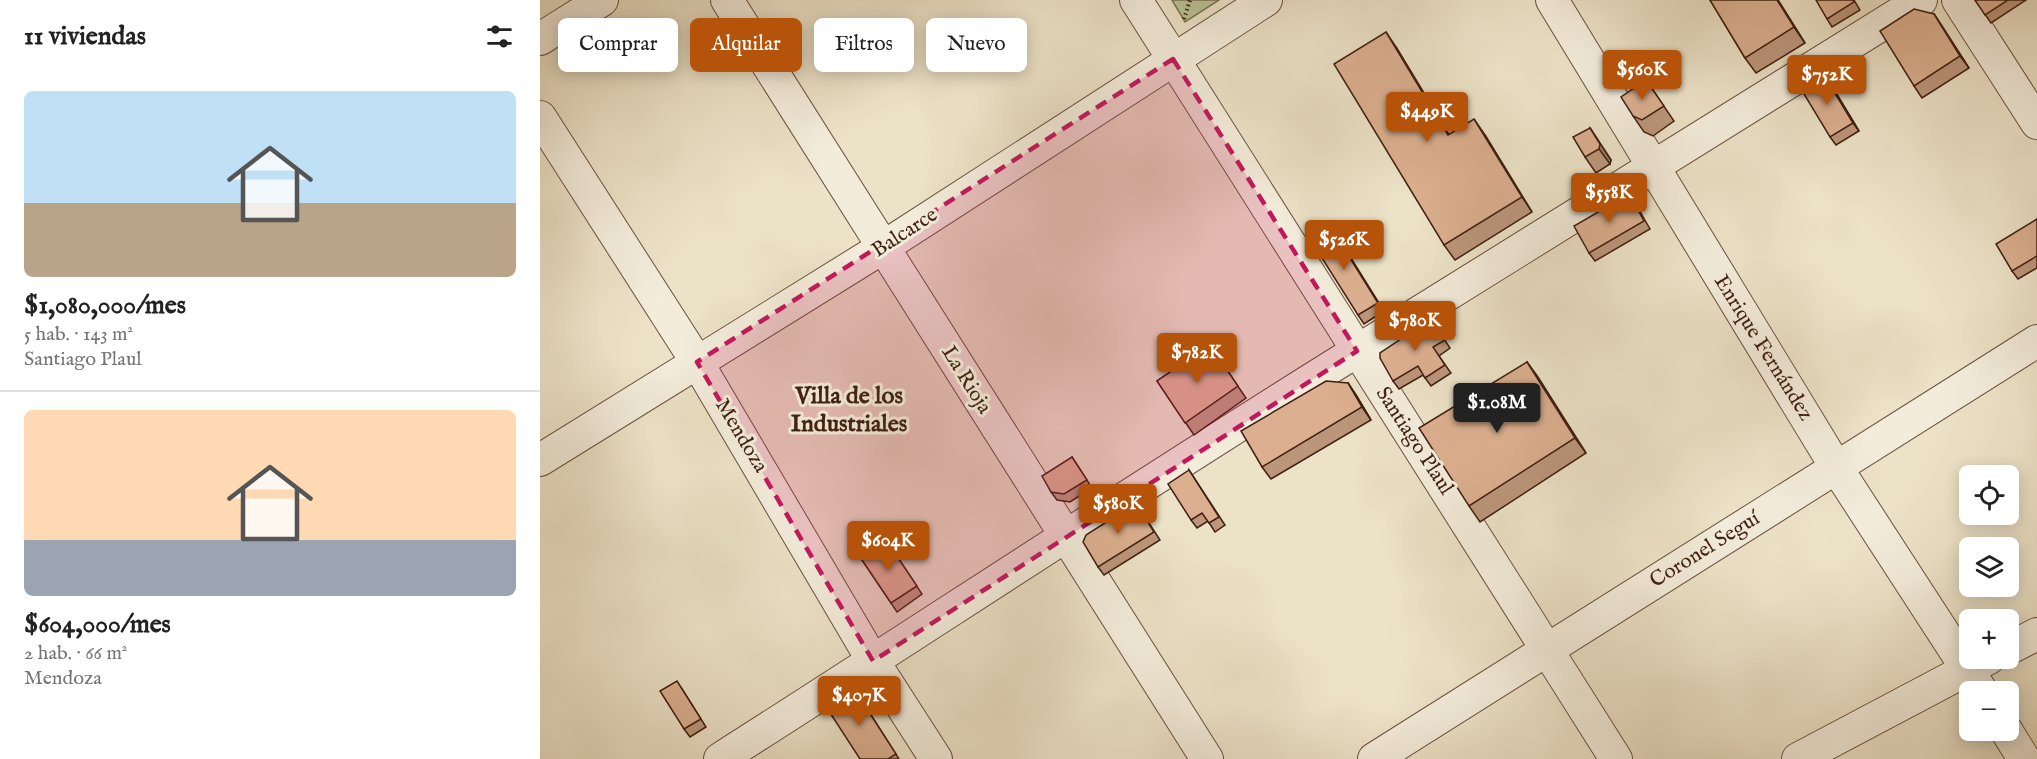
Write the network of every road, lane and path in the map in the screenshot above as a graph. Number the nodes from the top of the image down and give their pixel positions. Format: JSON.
{"nodes":[{"id":1,"x":602,"y":0,"type":"edge"},
{"id":2,"x":727,"y":0,"type":"edge"},
{"id":3,"x":1136,"y":0,"type":"edge"},
{"id":4,"x":1266,"y":0,"type":"edge"},
{"id":5,"x":1552,"y":0,"type":"edge"},
{"id":6,"x":1921,"y":0,"type":"edge"},
{"id":7,"x":1959,"y":0,"type":"edge"},
{"id":8,"x":540,"y":39,"type":"edge"},
{"id":9,"x":1173,"y":59,"type":"junction"},
{"id":10,"x":540,"y":117,"type":"edge"},
{"id":11,"x":2037,"y":123,"type":"edge"},
{"id":12,"x":1653,"y":169,"type":"junction"},
{"id":13,"x":882,"y":248,"type":"junction"},
{"id":14,"x":2037,"y":341,"type":"edge"},
{"id":15,"x":1357,"y":351,"type":"junction"},
{"id":16,"x":697,"y":362,"type":"junction"},
{"id":17,"x":540,"y":460,"type":"edge"},
{"id":18,"x":1836,"y":467,"type":"junction"},
{"id":19,"x":1065,"y":536,"type":"junction"},
{"id":20,"x":2037,"y":634,"type":"edge"},
{"id":21,"x":2019,"y":643,"type":"edge"},
{"id":22,"x":1548,"y":649,"type":"junction"},
{"id":23,"x":873,"y":661,"type":"junction"},
{"id":24,"x":1980,"y":673,"type":"edge"},
{"id":25,"x":2013,"y":741,"type":"edge"},
{"id":26,"x":720,"y":759,"type":"edge"},
{"id":27,"x":936,"y":759,"type":"edge"},
{"id":28,"x":1207,"y":759,"type":"edge"},
{"id":29,"x":1374,"y":759,"type":"edge"},
{"id":30,"x":1616,"y":759,"type":"edge"},
{"id":31,"x":1798,"y":759,"type":"edge"},
{"id":32,"x":2024,"y":759,"type":"edge"}],
"edges":[{"from":1,"to":8,"type":"street"},
{"from":2,"to":13,"type":"street","name":"La Rioja"},
{"from":3,"to":9,"type":"street","name":"Santiago Plaul"},
{"from":4,"to":9,"type":"street","name":"Balcarce"},
{"from":5,"to":12,"type":"street","name":"Enrique Fernández"},
{"from":6,"to":12,"type":"street"},
{"from":7,"to":11,"type":"street"},
{"from":9,"to":13,"type":"street","name":"Balcarce"},
{"from":9,"to":15,"type":"street","name":"Santiago Plaul"},
{"from":10,"to":16,"type":"street","name":"Mendoza"},
{"from":12,"to":15,"type":"street"},
{"from":12,"to":18,"type":"street","name":"Enrique Fernández"},
{"from":13,"to":16,"type":"street","name":"Balcarce"},
{"from":13,"to":19,"type":"street","name":"La Rioja"},
{"from":14,"to":18,"type":"street","name":"Coronel Seguí"},
{"from":15,"to":19,"type":"street"},
{"from":15,"to":22,"type":"street","name":"Santiago Plaul"},
{"from":16,"to":17,"type":"street","name":"Balcarce"},
{"from":16,"to":23,"type":"street","name":"Mendoza"},
{"from":18,"to":22,"type":"street","name":"Coronel Seguí"},
{"from":18,"to":24,"type":"street","name":"Enrique Fernández"},
{"from":19,"to":23,"type":"street"},
{"from":19,"to":28,"type":"street","name":"La Rioja"},
{"from":20,"to":21,"type":"street"},
{"from":22,"to":29,"type":"street","name":"Coronel Seguí"},
{"from":22,"to":30,"type":"street","name":"Santiago Plaul"},
{"from":23,"to":26,"type":"street"},
{"from":23,"to":27,"type":"street","name":"Mendoza"},
{"from":24,"to":31,"type":"street"},
{"from":25,"to":32,"type":"street"}]}
